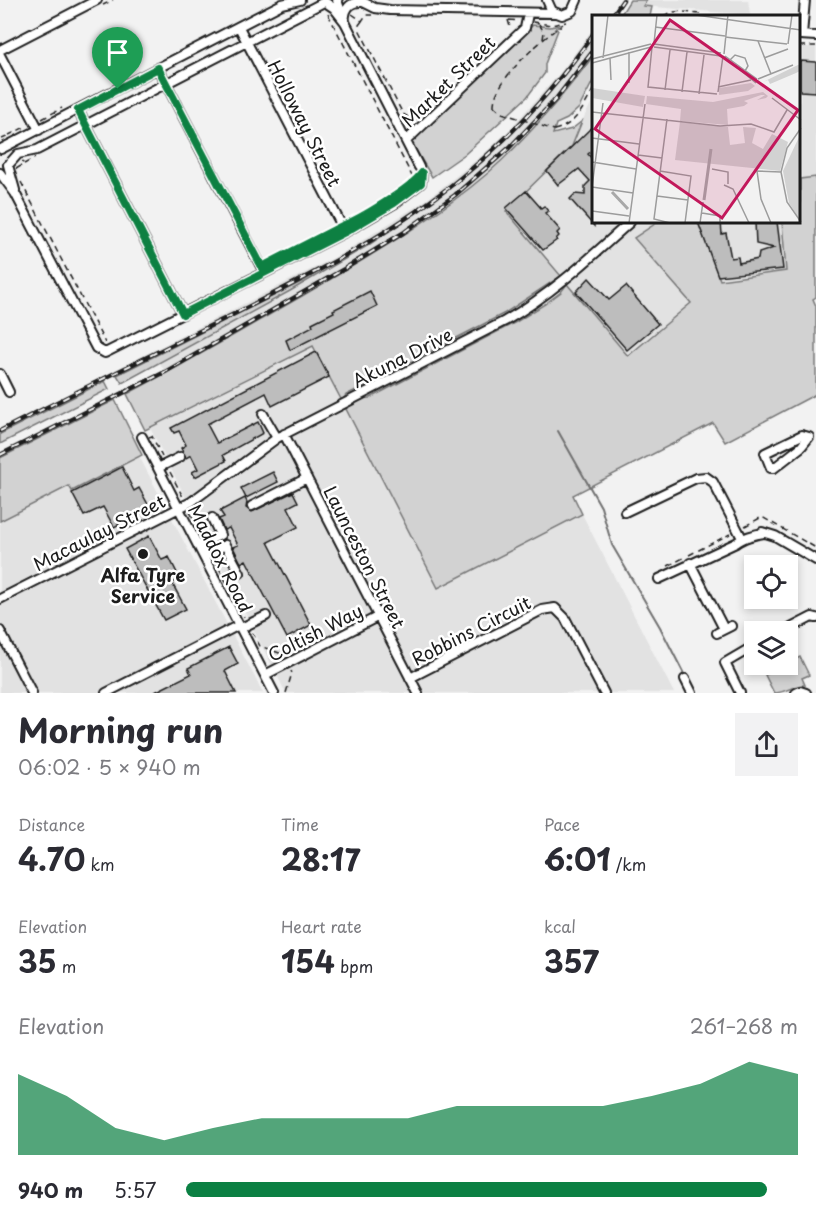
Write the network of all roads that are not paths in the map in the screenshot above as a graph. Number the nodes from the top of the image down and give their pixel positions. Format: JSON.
{"nodes":[{"id":1,"x":97,"y":0,"type":"edge"},
{"id":2,"x":300,"y":0,"type":"edge"},
{"id":3,"x":337,"y":0,"type":"edge"},
{"id":4,"x":547,"y":0,"type":"edge"},
{"id":5,"x":577,"y":0,"type":"edge"},
{"id":6,"x":805,"y":0,"type":"edge"},
{"id":7,"x":361,"y":1,"type":"edge"},
{"id":8,"x":325,"y":3,"type":"edge"},
{"id":9,"x":528,"y":14,"type":"junction"},
{"id":10,"x":556,"y":14,"type":"junction"},
{"id":11,"x":345,"y":22,"type":"junction"},
{"id":12,"x":239,"y":27,"type":"junction"},
{"id":13,"x":801,"y":35,"type":"edge"},
{"id":14,"x":816,"y":36,"type":"edge"},
{"id":15,"x":247,"y":42,"type":"junction"},
{"id":16,"x":0,"y":50,"type":"edge"},
{"id":17,"x":0,"y":55,"type":"edge"},
{"id":18,"x":158,"y":68,"type":"junction"},
{"id":19,"x":166,"y":84,"type":"junction"},
{"id":20,"x":78,"y":110,"type":"junction"},
{"id":21,"x":86,"y":125,"type":"junction"},
{"id":22,"x":39,"y":130,"type":"junction"},
{"id":23,"x":406,"y":141,"type":"junction"},
{"id":24,"x":1,"y":149,"type":"edge"},
{"id":25,"x":11,"y":166,"type":"junction"},
{"id":26,"x":0,"y":172,"type":"edge"},
{"id":27,"x":15,"y":193,"type":"junction"},
{"id":28,"x":628,"y":224,"type":"edge"},
{"id":29,"x":345,"y":232,"type":"junction"},
{"id":30,"x":264,"y":272,"type":"junction"},
{"id":31,"x":183,"y":314,"type":"junction"},
{"id":32,"x":0,"y":374,"type":"edge"},
{"id":33,"x":9,"y":392,"type":"dead end"},
{"id":34,"x":263,"y":414,"type":"dead end"},
{"id":35,"x":816,"y":431,"type":"edge"},
{"id":36,"x":281,"y":436,"type":"junction"},
{"id":37,"x":142,"y":437,"type":"road end"},
{"id":38,"x":809,"y":437,"type":"junction"},
{"id":39,"x":180,"y":457,"type":"dead end"},
{"id":40,"x":162,"y":466,"type":"junction"},
{"id":41,"x":307,"y":477,"type":"junction"},
{"id":42,"x":183,"y":506,"type":"junction"},
{"id":43,"x":252,"y":506,"type":"dead end"},
{"id":44,"x":625,"y":512,"type":"dead end"},
{"id":45,"x":212,"y":518,"type":"dead end"},
{"id":46,"x":741,"y":536,"type":"junction"},
{"id":47,"x":202,"y":544,"type":"junction"},
{"id":48,"x":207,"y":554,"type":"junction"},
{"id":49,"x":816,"y":560,"type":"edge"},
{"id":50,"x":690,"y":563,"type":"junction"},
{"id":51,"x":240,"y":573,"type":"dead end"},
{"id":52,"x":659,"y":579,"type":"dead end"},
{"id":53,"x":0,"y":600,"type":"edge"},
{"id":54,"x":266,"y":616,"type":"dead end"},
{"id":55,"x":378,"y":616,"type":"junction"},
{"id":56,"x":816,"y":618,"type":"edge"},
{"id":57,"x":798,"y":624,"type":"edge"},
{"id":58,"x":243,"y":626,"type":"junction"},
{"id":59,"x":724,"y":629,"type":"dead end"},
{"id":60,"x":0,"y":631,"type":"edge"},
{"id":61,"x":744,"y":652,"type":"edge"},
{"id":62,"x":265,"y":675,"type":"junction"},
{"id":63,"x":410,"y":678,"type":"junction"},
{"id":64,"x":685,"y":679,"type":"dead end"},
{"id":65,"x":32,"y":693,"type":"edge"},
{"id":66,"x":106,"y":693,"type":"edge"},
{"id":67,"x":274,"y":693,"type":"edge"},
{"id":68,"x":418,"y":693,"type":"edge"},
{"id":69,"x":604,"y":693,"type":"edge"},
{"id":70,"x":692,"y":693,"type":"edge"},
{"id":71,"x":740,"y":693,"type":"edge"},
{"id":72,"x":796,"y":693,"type":"edge"},
{"id":73,"x":806,"y":693,"type":"edge"}],
"edges":[{"from":1,"to":16,"type":"street"},
{"from":2,"to":12,"type":"street"},
{"from":3,"to":11,"type":"street"},
{"from":4,"to":10,"type":"street"},
{"from":5,"to":10,"type":"street"},
{"from":6,"to":13,"type":"street"},
{"from":7,"to":9,"type":"street"},
{"from":7,"to":11,"type":"street"},
{"from":8,"to":11,"type":"street"},
{"from":8,"to":15,"type":"street"},
{"from":9,"to":10,"type":"street"},
{"from":9,"to":23,"type":"street","name":"Market Street"},
{"from":11,"to":23,"type":"street"},
{"from":12,"to":15,"type":"street","name":"Holloway Street"},
{"from":12,"to":18,"type":"street"},
{"from":13,"to":14,"type":"street"},
{"from":15,"to":19,"type":"street"},
{"from":15,"to":29,"type":"street","name":"Holloway Street"},
{"from":17,"to":22,"type":"street"},
{"from":18,"to":19,"type":"street"},
{"from":18,"to":20,"type":"street"},
{"from":19,"to":21,"type":"street"},
{"from":19,"to":30,"type":"street"},
{"from":20,"to":21,"type":"street"},
{"from":20,"to":22,"type":"street"},
{"from":21,"to":25,"type":"street"},
{"from":21,"to":31,"type":"street"},
{"from":22,"to":24,"type":"street"},
{"from":23,"to":29,"type":"street"},
{"from":24,"to":25,"type":"street"},
{"from":25,"to":26,"type":"street"},
{"from":25,"to":27,"type":"street"},
{"from":26,"to":27,"type":"street"},
{"from":27,"to":31,"type":"street"},
{"from":28,"to":36,"type":"street","name":"Akuna Drive"},
{"from":29,"to":30,"type":"street"},
{"from":30,"to":31,"type":"street"},
{"from":32,"to":33,"type":"street"},
{"from":34,"to":36,"type":"street","name":"Launceston Street"},
{"from":35,"to":38,"type":"street"},
{"from":36,"to":41,"type":"street","name":"Launceston Street"},
{"from":36,"to":42,"type":"street","name":"Akuna Drive"},
{"from":37,"to":40,"type":"street","name":"Maddox Road"},
{"from":38,"to":38,"type":"street"},
{"from":39,"to":40,"type":"street"},
{"from":40,"to":42,"type":"street","name":"Maddox Road"},
{"from":41,"to":43,"type":"street"},
{"from":41,"to":55,"type":"street","name":"Launceston Street"},
{"from":42,"to":47,"type":"street","name":"Maddox Road"},
{"from":42,"to":53,"type":"street","name":"Macaulay Street"},
{"from":44,"to":46,"type":"street"},
{"from":45,"to":47,"type":"street"},
{"from":46,"to":49,"type":"street"},
{"from":46,"to":50,"type":"street"},
{"from":47,"to":48,"type":"street","name":"Maddox Road"},
{"from":48,"to":51,"type":"street"},
{"from":48,"to":58,"type":"street","name":"Maddox Road"},
{"from":50,"to":52,"type":"street"},
{"from":50,"to":59,"type":"street"},
{"from":54,"to":58,"type":"street"},
{"from":55,"to":62,"type":"street","name":"Coltish Way"},
{"from":55,"to":63,"type":"street","name":"Launceston Street"},
{"from":56,"to":57,"type":"street"},
{"from":58,"to":62,"type":"street","name":"Maddox Road"},
{"from":58,"to":66,"type":"street"},
{"from":60,"to":65,"type":"street"},
{"from":61,"to":71,"type":"street"},
{"from":62,"to":67,"type":"street","name":"Maddox Road"},
{"from":63,"to":68,"type":"street","name":"Launceston Street"},
{"from":63,"to":69,"type":"street","name":"Robbins Circuit"},
{"from":64,"to":70,"type":"street"},
{"from":72,"to":73,"type":"street"}]}
